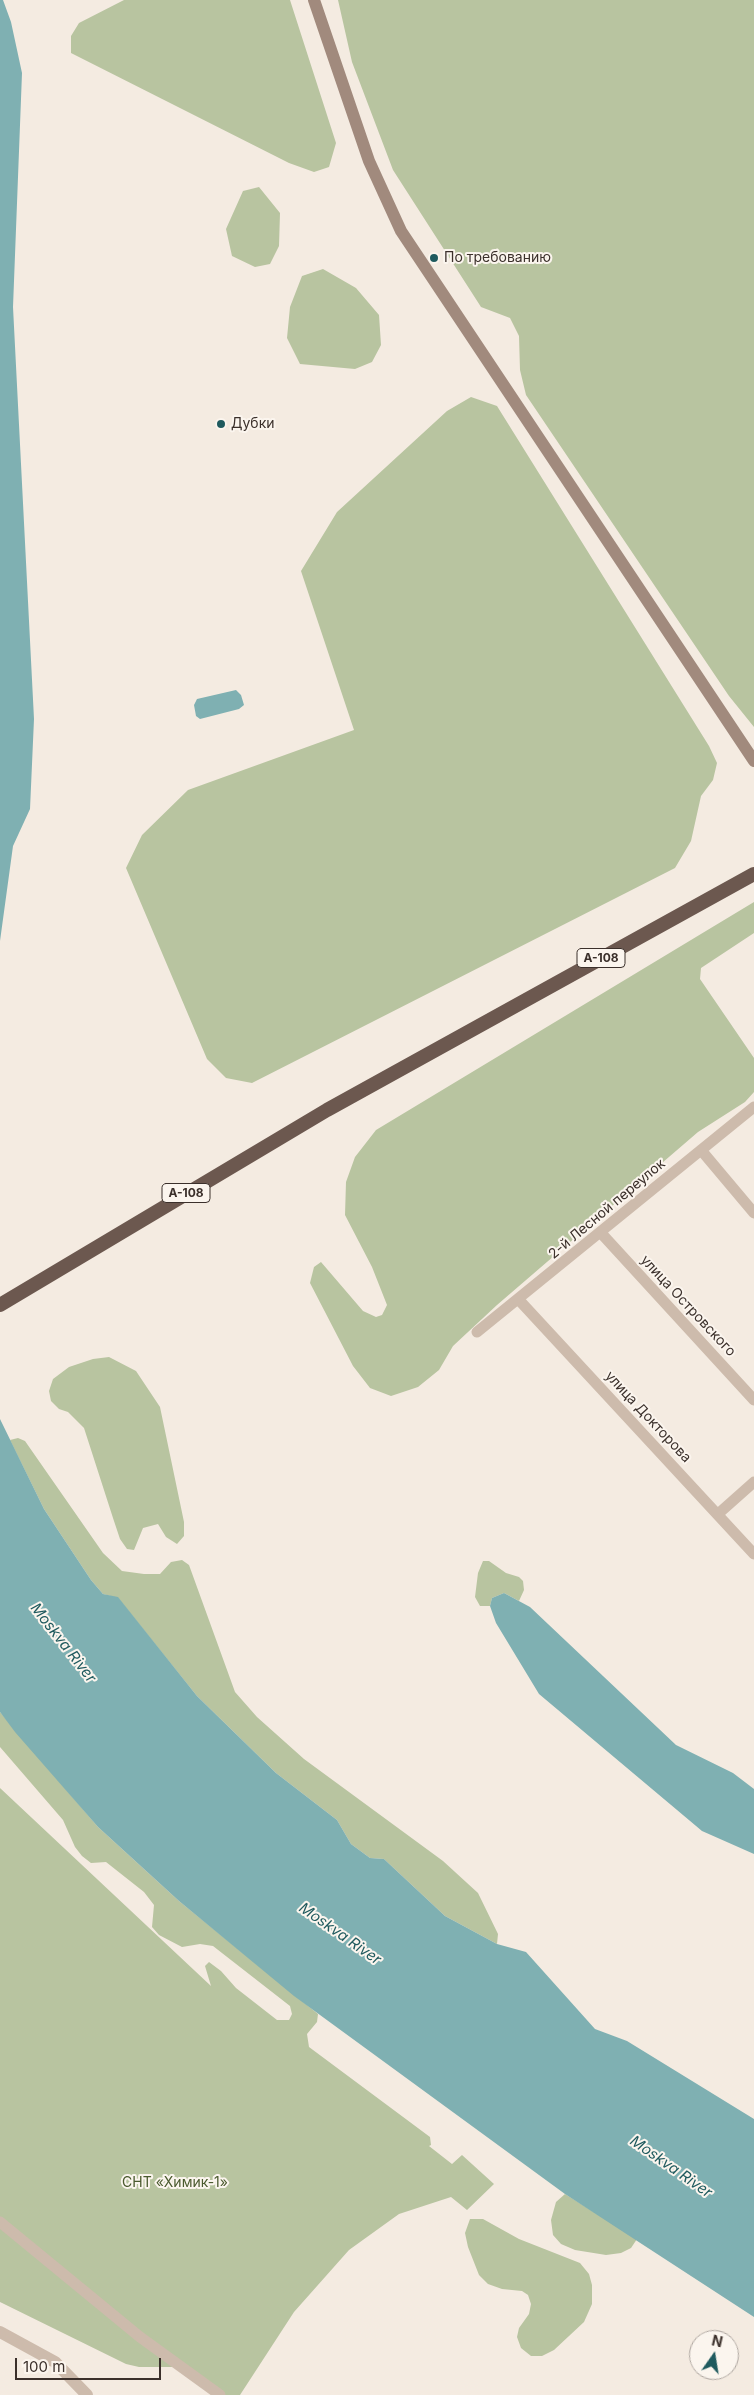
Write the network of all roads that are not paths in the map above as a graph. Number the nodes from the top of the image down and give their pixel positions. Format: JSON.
{"nodes":[{"id":1,"x":314,"y":0,"type":"edge"},
{"id":2,"x":754,"y":761,"type":"edge"},
{"id":3,"x":754,"y":874,"type":"edge"},
{"id":4,"x":754,"y":1107,"type":"edge"},
{"id":5,"x":701,"y":1150,"type":"junction"},
{"id":6,"x":754,"y":1212,"type":"edge"},
{"id":7,"x":601,"y":1234,"type":"junction"},
{"id":8,"x":519,"y":1300,"type":"junction"},
{"id":9,"x":0,"y":1305,"type":"edge"},
{"id":10,"x":478,"y":1332,"type":"dead end"},
{"id":11,"x":754,"y":1400,"type":"edge"},
{"id":12,"x":754,"y":1482,"type":"edge"},
{"id":13,"x":718,"y":1514,"type":"junction"},
{"id":14,"x":754,"y":1554,"type":"edge"},
{"id":15,"x":0,"y":2222,"type":"edge"},
{"id":16,"x":0,"y":2332,"type":"edge"},
{"id":17,"x":87,"y":2395,"type":"edge"},
{"id":18,"x":220,"y":2395,"type":"edge"}],
"edges":[{"from":1,"to":2,"type":"main road"},
{"from":3,"to":9,"type":"highway","number":"А-108"},
{"from":4,"to":5,"type":"street","name":"2-й Лесной переулок"},
{"from":5,"to":6,"type":"street"},
{"from":5,"to":7,"type":"street","name":"2-й Лесной переулок"},
{"from":7,"to":8,"type":"street","name":"2-й Лесной переулок"},
{"from":7,"to":11,"type":"street","name":"улица Островского"},
{"from":8,"to":10,"type":"street","name":"2-й Лесной переулок"},
{"from":8,"to":13,"type":"street","name":"улица Докторова"},
{"from":12,"to":13,"type":"street"},
{"from":13,"to":14,"type":"street","name":"улица Докторова"},
{"from":15,"to":18,"type":"street"},
{"from":16,"to":17,"type":"street"}]}
